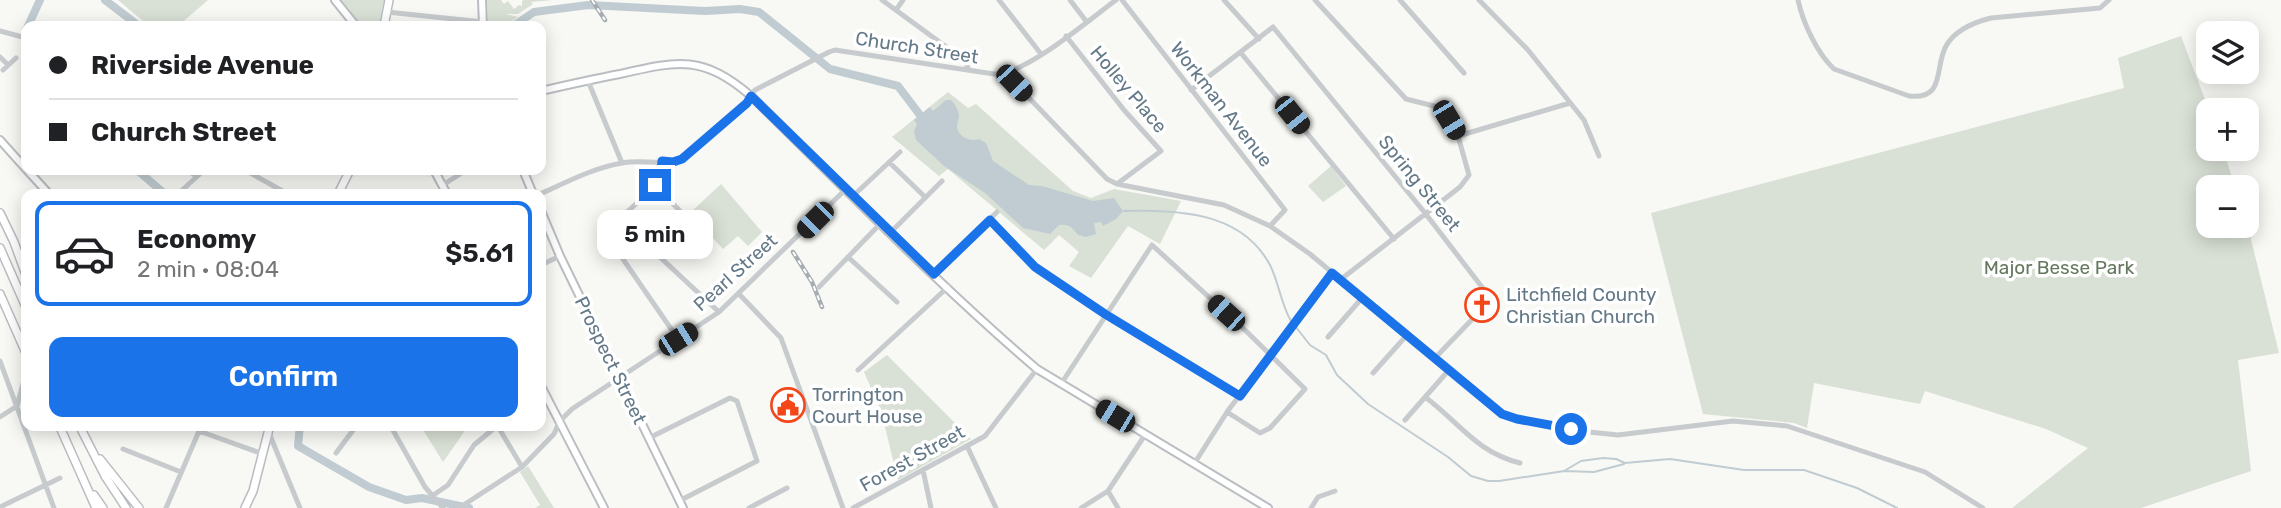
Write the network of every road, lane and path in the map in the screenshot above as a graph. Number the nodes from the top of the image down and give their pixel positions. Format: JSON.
{"nodes":[{"id":1,"x":335,"y":0,"type":"edge"},
{"id":2,"x":389,"y":0,"type":"edge"},
{"id":3,"x":482,"y":0,"type":"edge"},
{"id":4,"x":882,"y":0,"type":"edge"},
{"id":5,"x":903,"y":0,"type":"edge"},
{"id":6,"x":999,"y":0,"type":"edge"},
{"id":7,"x":1070,"y":0,"type":"edge"},
{"id":8,"x":1116,"y":0,"type":"edge"},
{"id":9,"x":1122,"y":0,"type":"edge"},
{"id":10,"x":1224,"y":0,"type":"edge"},
{"id":11,"x":1315,"y":0,"type":"edge"},
{"id":12,"x":1400,"y":0,"type":"edge"},
{"id":13,"x":1479,"y":0,"type":"edge"},
{"id":14,"x":1798,"y":0,"type":"edge"},
{"id":15,"x":2109,"y":0,"type":"edge"},
{"id":16,"x":895,"y":10,"type":"junction"},
{"id":17,"x":387,"y":12,"type":"junction"},
{"id":18,"x":352,"y":21,"type":"edge"},
{"id":19,"x":385,"y":21,"type":"edge"},
{"id":20,"x":459,"y":21,"type":"edge"},
{"id":21,"x":483,"y":21,"type":"edge"},
{"id":22,"x":1086,"y":21,"type":"junction"},
{"id":23,"x":0,"y":31,"type":"edge"},
{"id":24,"x":1066,"y":36,"type":"junction"},
{"id":25,"x":21,"y":37,"type":"edge"},
{"id":26,"x":1259,"y":39,"type":"junction"},
{"id":27,"x":1241,"y":52,"type":"junction"},
{"id":28,"x":1041,"y":54,"type":"junction"},
{"id":29,"x":0,"y":57,"type":"edge"},
{"id":30,"x":16,"y":58,"type":"dead end"},
{"id":31,"x":969,"y":70,"type":"junction"},
{"id":32,"x":1006,"y":74,"type":"junction"},
{"id":33,"x":1464,"y":74,"type":"dead end"},
{"id":34,"x":588,"y":80,"type":"junction"},
{"id":35,"x":546,"y":90,"type":"edge"},
{"id":36,"x":1191,"y":90,"type":"junction"},
{"id":37,"x":751,"y":96,"type":"junction"},
{"id":38,"x":1570,"y":103,"type":"junction"},
{"id":39,"x":1458,"y":136,"type":"junction"},
{"id":40,"x":0,"y":140,"type":"edge"},
{"id":41,"x":900,"y":152,"type":"dead end"},
{"id":42,"x":1599,"y":156,"type":"dead end"},
{"id":43,"x":662,"y":161,"type":"junction"},
{"id":44,"x":889,"y":162,"type":"junction"},
{"id":45,"x":21,"y":163,"type":"edge"},
{"id":46,"x":622,"y":163,"type":"junction"},
{"id":47,"x":32,"y":175,"type":"edge"},
{"id":48,"x":254,"y":175,"type":"edge"},
{"id":49,"x":437,"y":175,"type":"edge"},
{"id":50,"x":459,"y":175,"type":"edge"},
{"id":51,"x":196,"y":176,"type":"edge"},
{"id":52,"x":942,"y":181,"type":"dead end"},
{"id":53,"x":1117,"y":184,"type":"junction"},
{"id":54,"x":655,"y":185,"type":"junction"},
{"id":55,"x":443,"y":186,"type":"junction"},
{"id":56,"x":276,"y":187,"type":"joint"},
{"id":57,"x":45,"y":189,"type":"edge"},
{"id":58,"x":182,"y":189,"type":"edge"},
{"id":59,"x":279,"y":189,"type":"edge"},
{"id":60,"x":444,"y":189,"type":"edge"},
{"id":61,"x":846,"y":189,"type":"junction"},
{"id":62,"x":546,"y":191,"type":"edge"},
{"id":63,"x":853,"y":196,"type":"junction"},
{"id":64,"x":925,"y":197,"type":"junction"},
{"id":65,"x":997,"y":212,"type":"dead end"},
{"id":66,"x":0,"y":213,"type":"edge"},
{"id":67,"x":1425,"y":213,"type":"junction"},
{"id":68,"x":621,"y":220,"type":"junction"},
{"id":69,"x":990,"y":220,"type":"junction"},
{"id":70,"x":546,"y":223,"type":"edge"},
{"id":71,"x":881,"y":223,"type":"junction"},
{"id":72,"x":1270,"y":226,"type":"junction"},
{"id":73,"x":891,"y":232,"type":"junction"},
{"id":74,"x":703,"y":235,"type":"dead end"},
{"id":75,"x":1394,"y":239,"type":"junction"},
{"id":76,"x":0,"y":248,"type":"edge"},
{"id":77,"x":560,"y":256,"type":"junction"},
{"id":78,"x":848,"y":257,"type":"junction"},
{"id":79,"x":21,"y":261,"type":"edge"},
{"id":80,"x":546,"y":263,"type":"edge"},
{"id":81,"x":1332,"y":273,"type":"junction"},
{"id":82,"x":934,"y":274,"type":"junction"},
{"id":83,"x":1340,"y":280,"type":"junction"},
{"id":84,"x":819,"y":287,"type":"dead end"},
{"id":85,"x":948,"y":287,"type":"junction"},
{"id":86,"x":0,"y":294,"type":"edge"},
{"id":87,"x":739,"y":294,"type":"junction"},
{"id":88,"x":21,"y":296,"type":"edge"},
{"id":89,"x":1362,"y":298,"type":"junction"},
{"id":90,"x":897,"y":302,"type":"dead end"},
{"id":91,"x":719,"y":312,"type":"junction"},
{"id":92,"x":1105,"y":314,"type":"junction"},
{"id":93,"x":1407,"y":335,"type":"junction"},
{"id":94,"x":1328,"y":337,"type":"dead end"},
{"id":95,"x":678,"y":339,"type":"junction"},
{"id":96,"x":21,"y":343,"type":"edge"},
{"id":97,"x":1270,"y":355,"type":"junction"},
{"id":98,"x":1434,"y":359,"type":"junction"},
{"id":99,"x":0,"y":361,"type":"edge"},
{"id":100,"x":1037,"y":369,"type":"junction"},
{"id":101,"x":858,"y":370,"type":"dead end"},
{"id":102,"x":1448,"y":371,"type":"junction"},
{"id":103,"x":1373,"y":373,"type":"dead end"},
{"id":104,"x":620,"y":378,"type":"junction"},
{"id":105,"x":1061,"y":384,"type":"junction"},
{"id":106,"x":21,"y":391,"type":"edge"},
{"id":107,"x":1240,"y":396,"type":"junction"},
{"id":108,"x":546,"y":397,"type":"edge"},
{"id":109,"x":1425,"y":397,"type":"junction"},
{"id":110,"x":17,"y":406,"type":"junction"},
{"id":111,"x":1227,"y":412,"type":"junction"},
{"id":112,"x":0,"y":417,"type":"edge"},
{"id":113,"x":21,"y":417,"type":"edge"},
{"id":114,"x":1405,"y":420,"type":"dead end"},
{"id":115,"x":559,"y":426,"type":"junction"},
{"id":116,"x":26,"y":431,"type":"edge"},
{"id":117,"x":62,"y":431,"type":"edge"},
{"id":118,"x":82,"y":431,"type":"edge"},
{"id":119,"x":269,"y":431,"type":"edge"},
{"id":120,"x":270,"y":431,"type":"edge"},
{"id":121,"x":352,"y":431,"type":"edge"},
{"id":122,"x":393,"y":431,"type":"edge"},
{"id":123,"x":491,"y":431,"type":"edge"},
{"id":124,"x":500,"y":431,"type":"edge"},
{"id":125,"x":1145,"y":435,"type":"junction"},
{"id":126,"x":84,"y":437,"type":"junction"},
{"id":127,"x":649,"y":438,"type":"junction"},
{"id":128,"x":967,"y":446,"type":"junction"},
{"id":129,"x":123,"y":449,"type":"dead end"},
{"id":130,"x":335,"y":453,"type":"dead end"},
{"id":131,"x":263,"y":454,"type":"junction"},
{"id":132,"x":1520,"y":463,"type":"dead end"},
{"id":133,"x":1194,"y":464,"type":"junction"},
{"id":134,"x":522,"y":467,"type":"junction"},
{"id":135,"x":923,"y":470,"type":"junction"},
{"id":136,"x":181,"y":472,"type":"junction"},
{"id":137,"x":80,"y":474,"type":"junction"},
{"id":138,"x":60,"y":478,"type":"dead end"},
{"id":139,"x":47,"y":485,"type":"junction"},
{"id":140,"x":787,"y":488,"type":"dead end"},
{"id":141,"x":1108,"y":491,"type":"junction"},
{"id":142,"x":1335,"y":491,"type":"dead end"},
{"id":143,"x":433,"y":497,"type":"junction"},
{"id":144,"x":680,"y":501,"type":"junction"},
{"id":145,"x":0,"y":507,"type":"edge"},
{"id":146,"x":54,"y":508,"type":"edge"},
{"id":147,"x":96,"y":508,"type":"edge"},
{"id":148,"x":103,"y":508,"type":"edge"},
{"id":149,"x":126,"y":508,"type":"edge"},
{"id":150,"x":139,"y":508,"type":"edge"},
{"id":151,"x":166,"y":508,"type":"edge"},
{"id":152,"x":245,"y":508,"type":"edge"},
{"id":153,"x":300,"y":508,"type":"edge"},
{"id":154,"x":443,"y":508,"type":"edge"},
{"id":155,"x":459,"y":508,"type":"edge"},
{"id":156,"x":604,"y":508,"type":"edge"},
{"id":157,"x":683,"y":508,"type":"edge"},
{"id":158,"x":749,"y":508,"type":"edge"},
{"id":159,"x":843,"y":508,"type":"edge"},
{"id":160,"x":853,"y":508,"type":"edge"},
{"id":161,"x":931,"y":508,"type":"edge"},
{"id":162,"x":996,"y":508,"type":"edge"},
{"id":163,"x":1081,"y":508,"type":"edge"},
{"id":164,"x":1118,"y":508,"type":"edge"},
{"id":165,"x":1268,"y":508,"type":"edge"},
{"id":166,"x":1311,"y":508,"type":"edge"},
{"id":167,"x":1983,"y":508,"type":"edge"}],
"edges":[{"from":1,"to":18,"type":"main road"},
{"from":2,"to":17,"type":"highway"},
{"from":3,"to":21,"type":"main road"},
{"from":4,"to":16,"type":"street"},
{"from":5,"to":16,"type":"street"},
{"from":6,"to":28,"type":"street"},
{"from":7,"to":22,"type":"street"},
{"from":8,"to":22,"type":"street"},
{"from":9,"to":36,"type":"street","name":"Workman Avenue"},
{"from":10,"to":26,"type":"street"},
{"from":11,"to":39,"type":"street"},
{"from":12,"to":33,"type":"street"},
{"from":13,"to":38,"type":"street"},
{"from":14,"to":15,"type":"street"},
{"from":16,"to":31,"type":"street"},
{"from":17,"to":19,"type":"highway"},
{"from":17,"to":20,"type":"street"},
{"from":22,"to":24,"type":"street"},
{"from":23,"to":25,"type":"street"},
{"from":24,"to":28,"type":"street"},
{"from":24,"to":53,"type":"street","name":"Holley Place"},
{"from":26,"to":27,"type":"street"},
{"from":26,"to":67,"type":"street","name":"Spring Street"},
{"from":27,"to":36,"type":"street"},
{"from":27,"to":75,"type":"street"},
{"from":28,"to":32,"type":"street"},
{"from":29,"to":30,"type":"street"},
{"from":31,"to":32,"type":"street","name":"Church Street"},
{"from":31,"to":37,"type":"street","name":"Church Street"},
{"from":32,"to":53,"type":"street"},
{"from":34,"to":35,"type":"main road"},
{"from":34,"to":37,"type":"main road"},
{"from":34,"to":46,"type":"street"},
{"from":36,"to":72,"type":"street","name":"Workman Avenue"},
{"from":37,"to":43,"type":"street","name":"Church Street"},
{"from":37,"to":61,"type":"main road"},
{"from":38,"to":39,"type":"street"},
{"from":38,"to":42,"type":"street"},
{"from":39,"to":67,"type":"street"},
{"from":40,"to":45,"type":"main road"},
{"from":41,"to":44,"type":"street"},
{"from":43,"to":46,"type":"street","name":"Church Street"},
{"from":43,"to":54,"type":"street"},
{"from":44,"to":63,"type":"street"},
{"from":44,"to":64,"type":"street"},
{"from":46,"to":62,"type":"street","name":"Church Street"},
{"from":47,"to":57,"type":"main road"},
{"from":48,"to":56,"type":"street"},
{"from":49,"to":55,"type":"main road"},
{"from":50,"to":55,"type":"street"},
{"from":51,"to":58,"type":"street"},
{"from":52,"to":64,"type":"street"},
{"from":53,"to":72,"type":"street"},
{"from":54,"to":68,"type":"street"},
{"from":54,"to":74,"type":"street"},
{"from":55,"to":60,"type":"main road"},
{"from":56,"to":59,"type":"street"},
{"from":61,"to":63,"type":"main road"},
{"from":61,"to":87,"type":"street","name":"Pearl Street"},
{"from":63,"to":71,"type":"main road"},
{"from":64,"to":73,"type":"street"},
{"from":65,"to":69,"type":"street"},
{"from":66,"to":79,"type":"highway"},
{"from":67,"to":75,"type":"street"},
{"from":67,"to":98,"type":"street","name":"Spring Street"},
{"from":68,"to":91,"type":"street"},
{"from":68,"to":95,"type":"street"},
{"from":69,"to":82,"type":"street"},
{"from":69,"to":92,"type":"street"},
{"from":70,"to":77,"type":"main road","name":"Prospect Street"},
{"from":71,"to":73,"type":"main road"},
{"from":71,"to":78,"type":"street"},
{"from":72,"to":81,"type":"street"},
{"from":73,"to":82,"type":"main road"},
{"from":75,"to":83,"type":"street"},
{"from":76,"to":88,"type":"highway"},
{"from":77,"to":80,"type":"street"},
{"from":77,"to":104,"type":"main road","name":"Prospect Street"},
{"from":78,"to":84,"type":"street"},
{"from":78,"to":90,"type":"street"},
{"from":81,"to":83,"type":"street"},
{"from":81,"to":97,"type":"street"},
{"from":82,"to":85,"type":"main road"},
{"from":83,"to":89,"type":"street"},
{"from":85,"to":100,"type":"main road"},
{"from":85,"to":101,"type":"street"},
{"from":86,"to":96,"type":"highway"},
{"from":87,"to":91,"type":"street","name":"Pearl Street"},
{"from":87,"to":159,"type":"street"},
{"from":89,"to":93,"type":"street"},
{"from":89,"to":94,"type":"street"},
{"from":91,"to":95,"type":"street","name":"Pearl Street"},
{"from":92,"to":97,"type":"street"},
{"from":92,"to":105,"type":"street"},
{"from":92,"to":107,"type":"street"},
{"from":93,"to":98,"type":"street"},
{"from":93,"to":103,"type":"street"},
{"from":95,"to":104,"type":"street","name":"Pearl Street"},
{"from":97,"to":107,"type":"street"},
{"from":97,"to":111,"type":"street"},
{"from":98,"to":102,"type":"street"},
{"from":99,"to":110,"type":"street"},
{"from":100,"to":105,"type":"main road"},
{"from":100,"to":128,"type":"street","name":"Forest Street"},
{"from":102,"to":109,"type":"street"},
{"from":102,"to":167,"type":"street"},
{"from":104,"to":115,"type":"street","name":"Pearl Street"},
{"from":104,"to":127,"type":"main road","name":"Prospect Street"},
{"from":105,"to":125,"type":"main road"},
{"from":106,"to":110,"type":"street"},
{"from":107,"to":111,"type":"street"},
{"from":108,"to":115,"type":"main road"},
{"from":109,"to":114,"type":"street"},
{"from":109,"to":132,"type":"street"},
{"from":110,"to":112,"type":"street"},
{"from":110,"to":113,"type":"street"},
{"from":111,"to":133,"type":"street"},
{"from":115,"to":134,"type":"street","name":"Pearl Street"},
{"from":115,"to":156,"type":"main road"},
{"from":116,"to":139,"type":"street"},
{"from":117,"to":137,"type":"highway"},
{"from":118,"to":126,"type":"highway"},
{"from":119,"to":131,"type":"highway"},
{"from":120,"to":153,"type":"street"},
{"from":121,"to":130,"type":"street"},
{"from":122,"to":143,"type":"street"},
{"from":123,"to":143,"type":"street"},
{"from":124,"to":134,"type":"street"},
{"from":125,"to":133,"type":"main road"},
{"from":125,"to":141,"type":"street"},
{"from":126,"to":149,"type":"highway"},
{"from":126,"to":150,"type":"highway"},
{"from":127,"to":144,"type":"main road","name":"Prospect Street"},
{"from":127,"to":144,"type":"street"},
{"from":128,"to":135,"type":"street","name":"Forest Street"},
{"from":128,"to":162,"type":"street"},
{"from":129,"to":136,"type":"street"},
{"from":131,"to":136,"type":"street"},
{"from":131,"to":152,"type":"highway"},
{"from":133,"to":165,"type":"main road"},
{"from":134,"to":155,"type":"street","name":"Pearl Street"},
{"from":135,"to":160,"type":"street","name":"Forest Street"},
{"from":135,"to":161,"type":"street"},
{"from":136,"to":151,"type":"street"},
{"from":137,"to":147,"type":"highway"},
{"from":137,"to":148,"type":"highway"},
{"from":138,"to":139,"type":"street"},
{"from":139,"to":145,"type":"street"},
{"from":139,"to":146,"type":"street"},
{"from":140,"to":158,"type":"street"},
{"from":141,"to":163,"type":"street"},
{"from":141,"to":164,"type":"street"},
{"from":142,"to":166,"type":"street"},
{"from":143,"to":154,"type":"street"},
{"from":144,"to":157,"type":"main road","name":"Prospect Street"}]}
